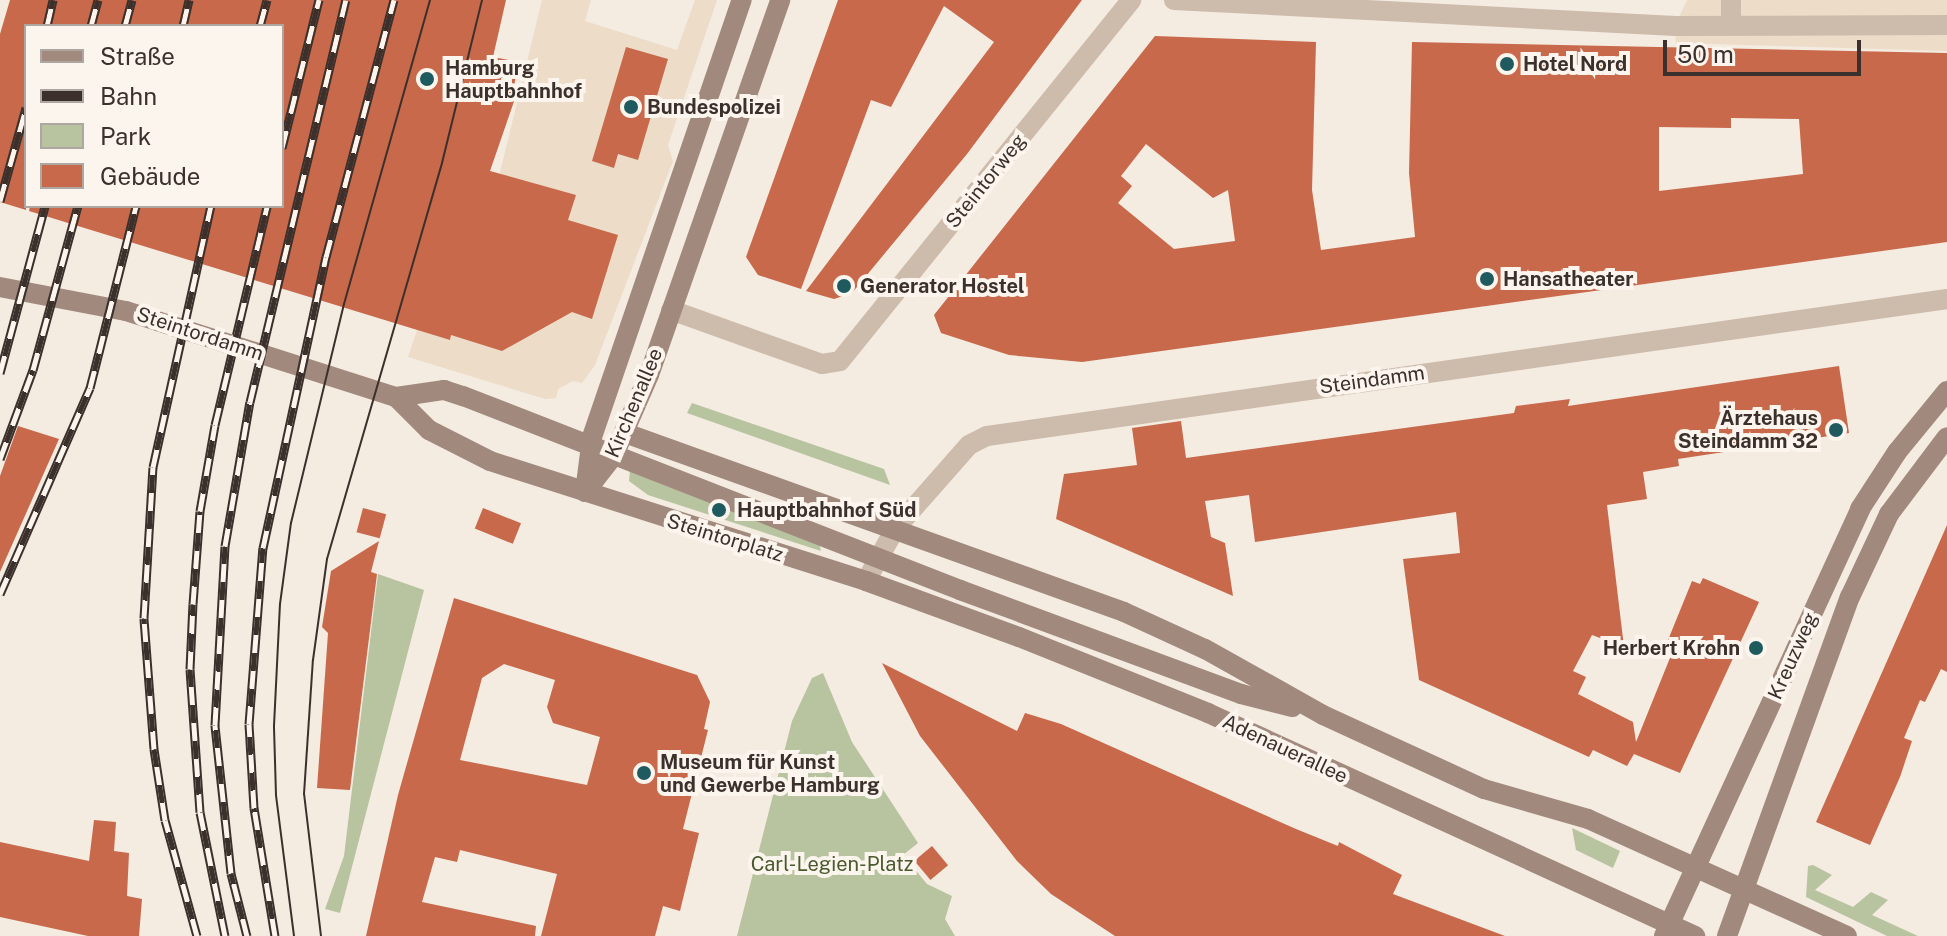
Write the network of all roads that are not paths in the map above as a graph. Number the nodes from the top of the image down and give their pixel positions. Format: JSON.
{"nodes":[{"id":1,"x":742,"y":0,"type":"edge"},
{"id":2,"x":780,"y":0,"type":"edge"},
{"id":3,"x":1131,"y":0,"type":"edge"},
{"id":4,"x":1174,"y":0,"type":"edge"},
{"id":5,"x":1731,"y":0,"type":"edge"},
{"id":6,"x":1731,"y":25,"type":"junction"},
{"id":7,"x":1947,"y":25,"type":"edge"},
{"id":8,"x":0,"y":287,"type":"edge"},
{"id":9,"x":1947,"y":299,"type":"edge"},
{"id":10,"x":671,"y":310,"type":"junction"},
{"id":11,"x":1947,"y":391,"type":"edge"},
{"id":12,"x":396,"y":397,"type":"junction"},
{"id":13,"x":625,"y":433,"type":"junction"},
{"id":14,"x":1947,"y":437,"type":"edge"},
{"id":15,"x":589,"y":446,"type":"junction"},
{"id":16,"x":614,"y":455,"type":"junction"},
{"id":17,"x":585,"y":492,"type":"junction"},
{"id":18,"x":895,"y":529,"type":"junction"},
{"id":19,"x":877,"y":556,"type":"junction"},
{"id":20,"x":866,"y":581,"type":"junction"},
{"id":21,"x":1323,"y":715,"type":"junction"},
{"id":22,"x":1696,"y":868,"type":"junction"},
{"id":23,"x":1744,"y":890,"type":"junction"},
{"id":24,"x":1667,"y":930,"type":"edge"},
{"id":25,"x":1695,"y":936,"type":"edge"},
{"id":26,"x":1727,"y":936,"type":"edge"},
{"id":27,"x":1847,"y":936,"type":"edge"}],
"edges":[{"from":1,"to":15,"type":"main road","name":"Kirchenallee"},
{"from":2,"to":10,"type":"main road","name":"Kirchenallee"},
{"from":3,"to":10,"type":"street","name":"Steintorweg"},
{"from":4,"to":6,"type":"street"},
{"from":5,"to":6,"type":"street"},
{"from":6,"to":7,"type":"street"},
{"from":8,"to":12,"type":"main road","name":"Steintordamm"},
{"from":9,"to":18,"type":"street","name":"Steindamm"},
{"from":10,"to":13,"type":"main road","name":"Kirchenallee"},
{"from":11,"to":22,"type":"main road","name":"Kreuzweg"},
{"from":12,"to":15,"type":"main road","name":"Steintordamm"},
{"from":12,"to":17,"type":"main road","name":"Steintordamm"},
{"from":13,"to":16,"type":"main road","name":"Kirchenallee"},
{"from":13,"to":18,"type":"main road"},
{"from":14,"to":23,"type":"main road","name":"Kreuzweg"},
{"from":15,"to":16,"type":"main road","name":"Steintorplatz"},
{"from":15,"to":17,"type":"main road","name":"Kirchenallee"},
{"from":16,"to":17,"type":"main road","name":"Kirchenallee"},
{"from":16,"to":19,"type":"main road","name":"Steintorplatz"},
{"from":17,"to":20,"type":"main road","name":"Steintorplatz"},
{"from":18,"to":19,"type":"street","name":"Steindamm"},
{"from":18,"to":21,"type":"main road","name":"Adenauerallee"},
{"from":19,"to":20,"type":"street","name":"Steindamm"},
{"from":19,"to":21,"type":"main road","name":"Adenauerallee"},
{"from":20,"to":24,"type":"main road","name":"Adenauerallee"},
{"from":21,"to":22,"type":"main road","name":"Adenauerallee"},
{"from":22,"to":23,"type":"main road","name":"Adenauerallee"},
{"from":22,"to":24,"type":"main road","name":"Kreuzweg"},
{"from":23,"to":26,"type":"main road","name":"Kreuzweg"},
{"from":23,"to":27,"type":"main road","name":"Adenauerallee"},
{"from":24,"to":25,"type":"main road","name":"Adenauerallee"}]}
